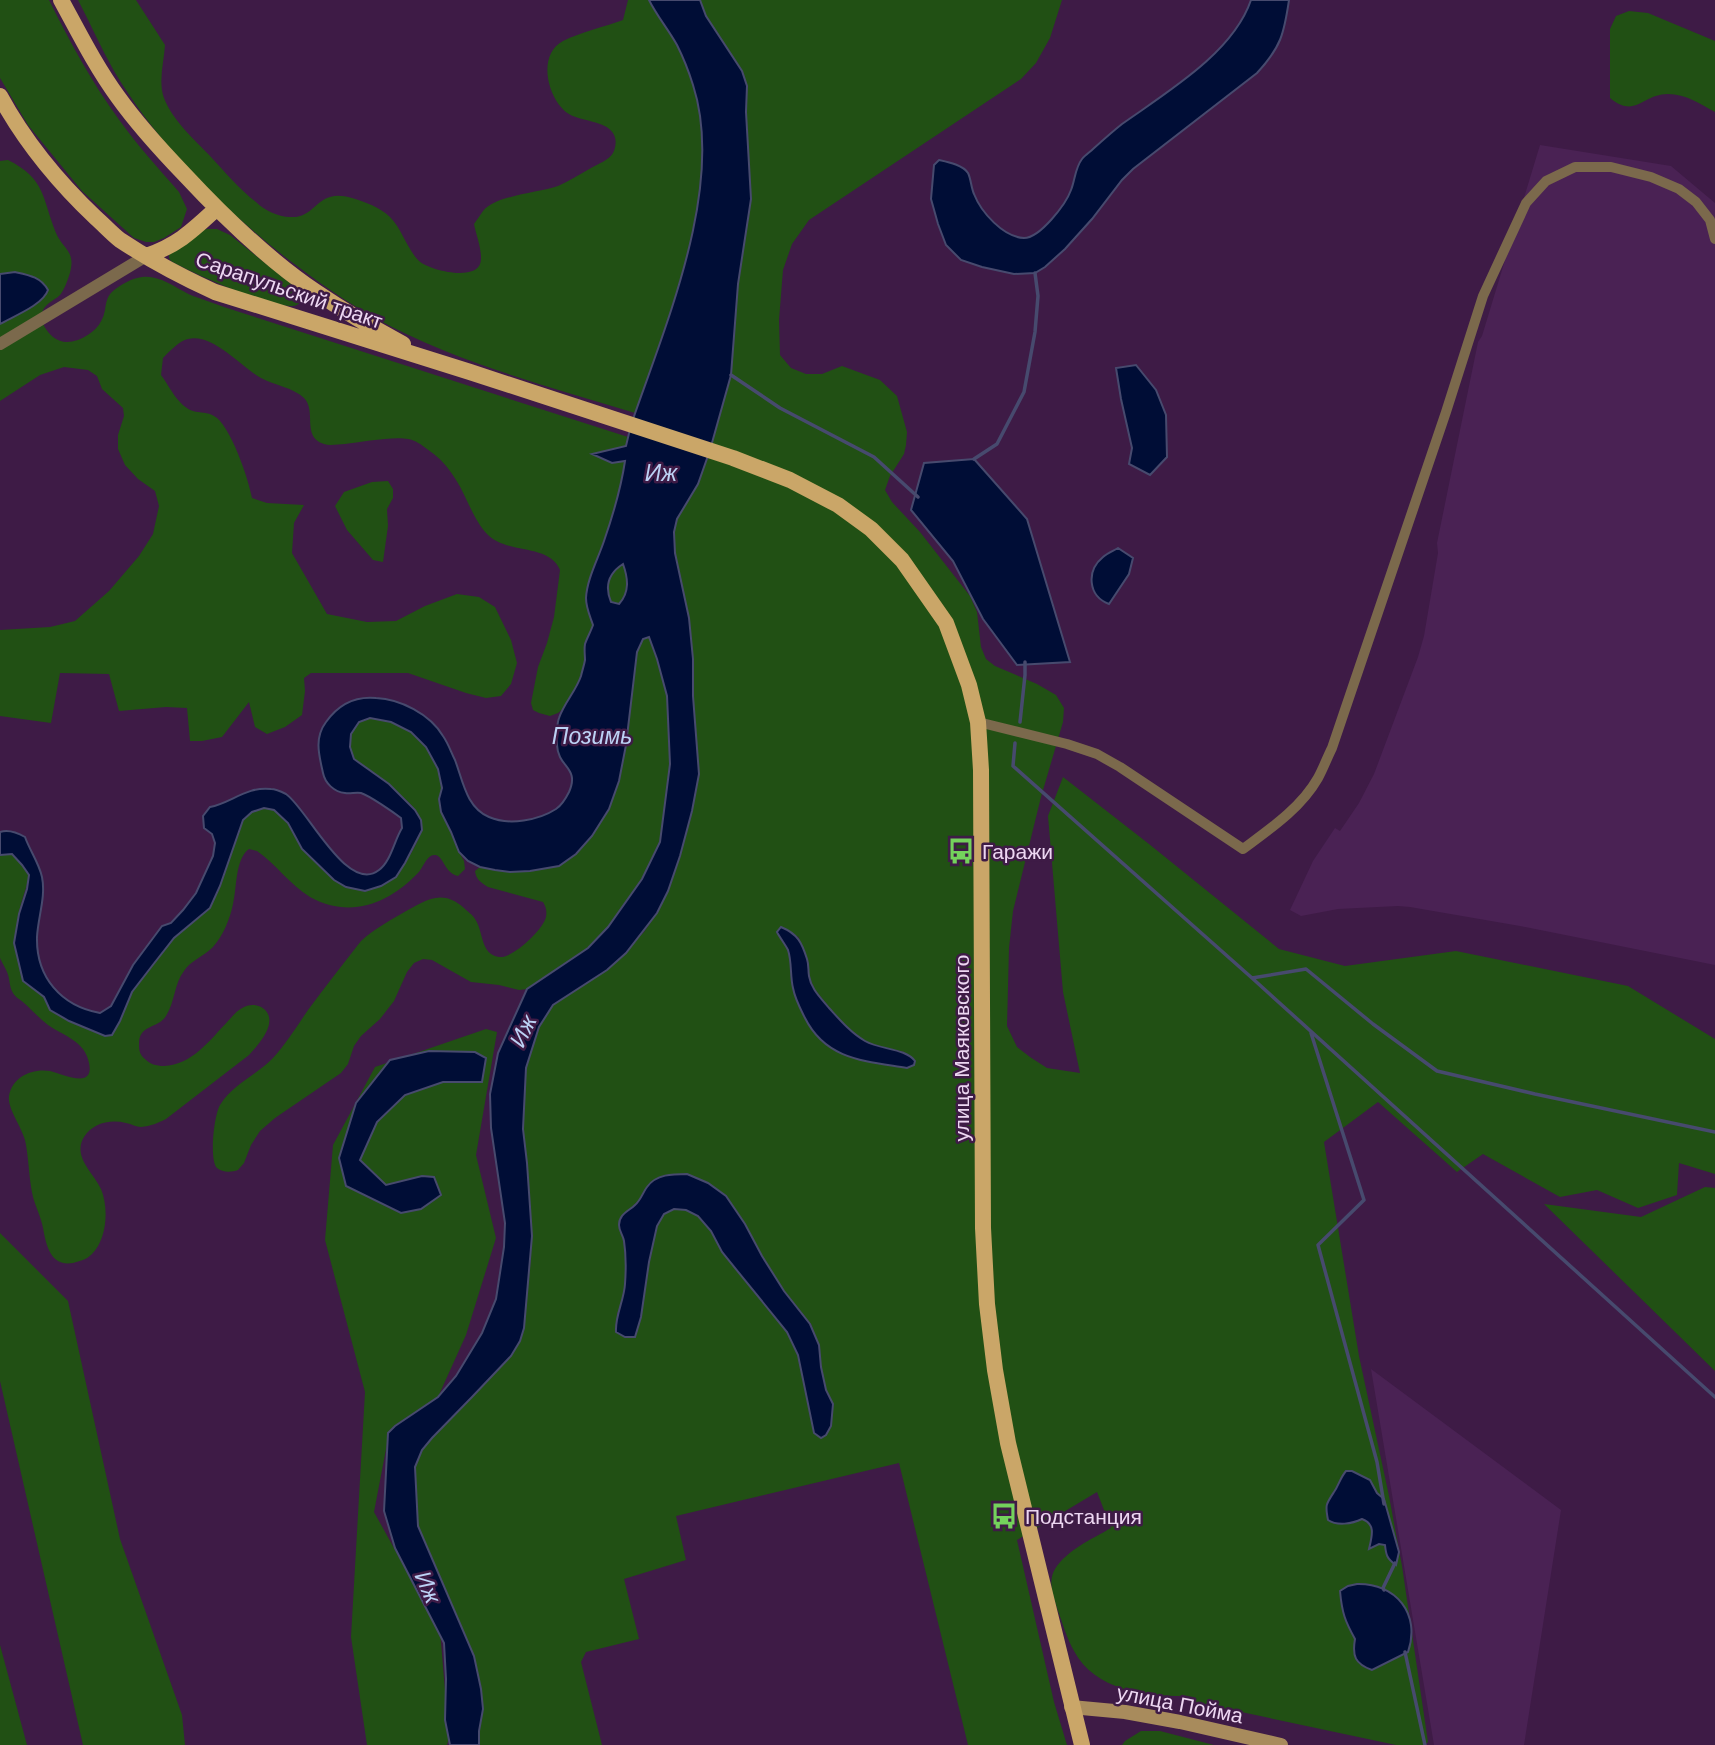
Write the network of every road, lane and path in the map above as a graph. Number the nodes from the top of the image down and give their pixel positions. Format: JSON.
{"nodes":[{"id":1,"x":61,"y":0,"type":"edge"},
{"id":2,"x":0,"y":96,"type":"edge"},
{"id":3,"x":216,"y":209,"type":"junction"},
{"id":4,"x":1715,"y":239,"type":"edge"},
{"id":5,"x":146,"y":256,"type":"junction"},
{"id":6,"x":0,"y":344,"type":"edge"},
{"id":7,"x":470,"y":372,"type":"junction"},
{"id":8,"x":733,"y":458,"type":"joint"},
{"id":9,"x":978,"y":722,"type":"junction"},
{"id":10,"x":1071,"y":1707,"type":"junction"},
{"id":11,"x":1082,"y":1745,"type":"edge"},
{"id":12,"x":1280,"y":1745,"type":"edge"}],
"edges":[{"from":1,"to":3,"type":"main road","name":"Сарапульский тракт"},
{"from":2,"to":5,"type":"main road","name":"Сарапульский тракт"},
{"from":3,"to":5,"type":"main road"},
{"from":3,"to":7,"type":"main road","name":"Сарапульский тракт"},
{"from":4,"to":9,"type":"street"},
{"from":5,"to":6,"type":"street"},
{"from":5,"to":7,"type":"main road","name":"Сарапульский тракт"},
{"from":7,"to":8,"type":"main road","name":"Сарапульский тракт"},
{"from":8,"to":9,"type":"main road","name":"улица Маяковского"},
{"from":9,"to":10,"type":"main road","name":"улица Маяковского"},
{"from":10,"to":11,"type":"main road","name":"улица Маяковского"},
{"from":10,"to":12,"type":"main road","name":"улица Пойма"}]}
